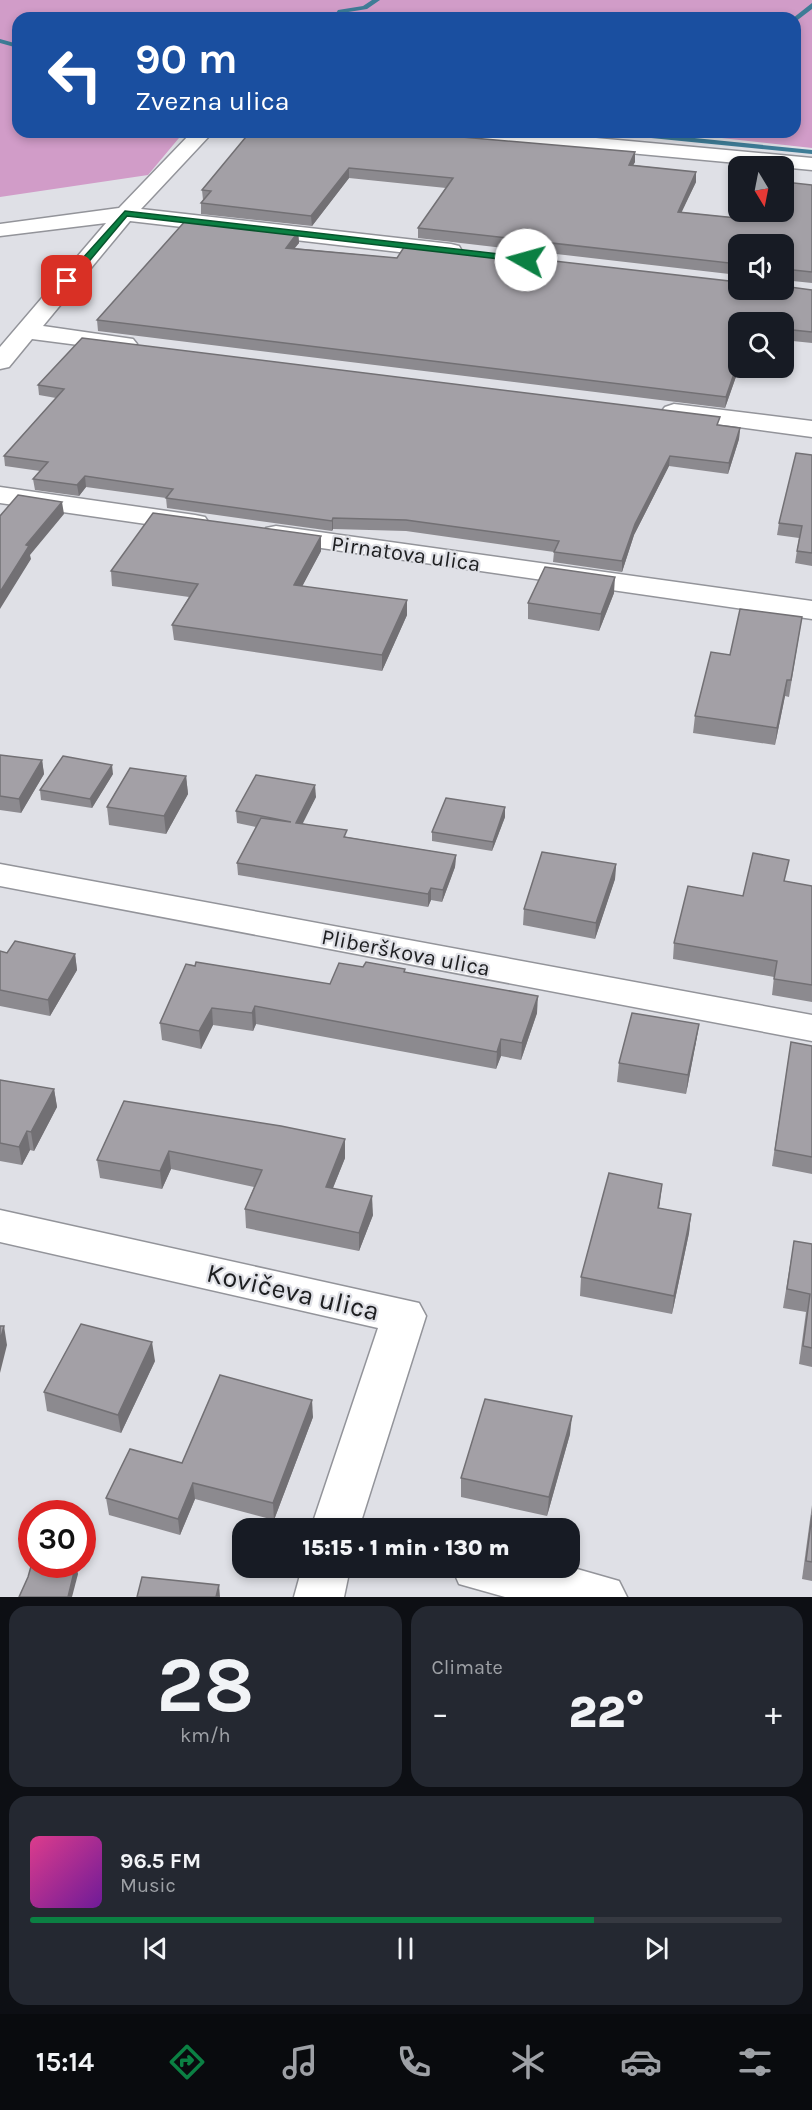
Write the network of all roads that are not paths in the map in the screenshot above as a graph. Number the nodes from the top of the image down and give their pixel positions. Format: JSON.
{"nodes":[{"id":1,"x":197,"y":138,"type":"edge"},
{"id":2,"x":532,"y":138,"type":"edge"},
{"id":3,"x":812,"y":164,"type":"edge"},
{"id":4,"x":125,"y":214,"type":"junction"},
{"id":5,"x":0,"y":230,"type":"edge"},
{"id":6,"x":467,"y":253,"type":"edge"},
{"id":7,"x":24,"y":331,"type":"junction"},
{"id":8,"x":154,"y":347,"type":"edge"},
{"id":9,"x":0,"y":362,"type":"edge"},
{"id":10,"x":647,"y":408,"type":"edge"},
{"id":11,"x":812,"y":429,"type":"edge"},
{"id":12,"x":0,"y":495,"type":"edge"},
{"id":13,"x":812,"y":610,"type":"edge"},
{"id":14,"x":0,"y":875,"type":"edge"},
{"id":15,"x":812,"y":1028,"type":"edge"},
{"id":16,"x":0,"y":1226,"type":"edge"},
{"id":17,"x":338,"y":1518,"type":"edge"},
{"id":18,"x":324,"y":1578,"type":"edge"},
{"id":19,"x":519,"y":1578,"type":"edge"},
{"id":20,"x":319,"y":1597,"type":"edge"},
{"id":21,"x":602,"y":1597,"type":"edge"}],
"edges":[{"from":1,"to":4,"type":"street"},
{"from":2,"to":3,"type":"street"},
{"from":4,"to":5,"type":"street"},
{"from":4,"to":6,"type":"street"},
{"from":4,"to":7,"type":"street"},
{"from":7,"to":8,"type":"street"},
{"from":7,"to":9,"type":"street"},
{"from":10,"to":11,"type":"street"},
{"from":12,"to":13,"type":"street","name":"Pirnatova ulica"},
{"from":14,"to":15,"type":"street","name":"Pliberškova ulica"},
{"from":16,"to":17,"type":"street","name":"Kovičeva ulica"},
{"from":18,"to":20,"type":"street"},
{"from":19,"to":21,"type":"street"}]}
